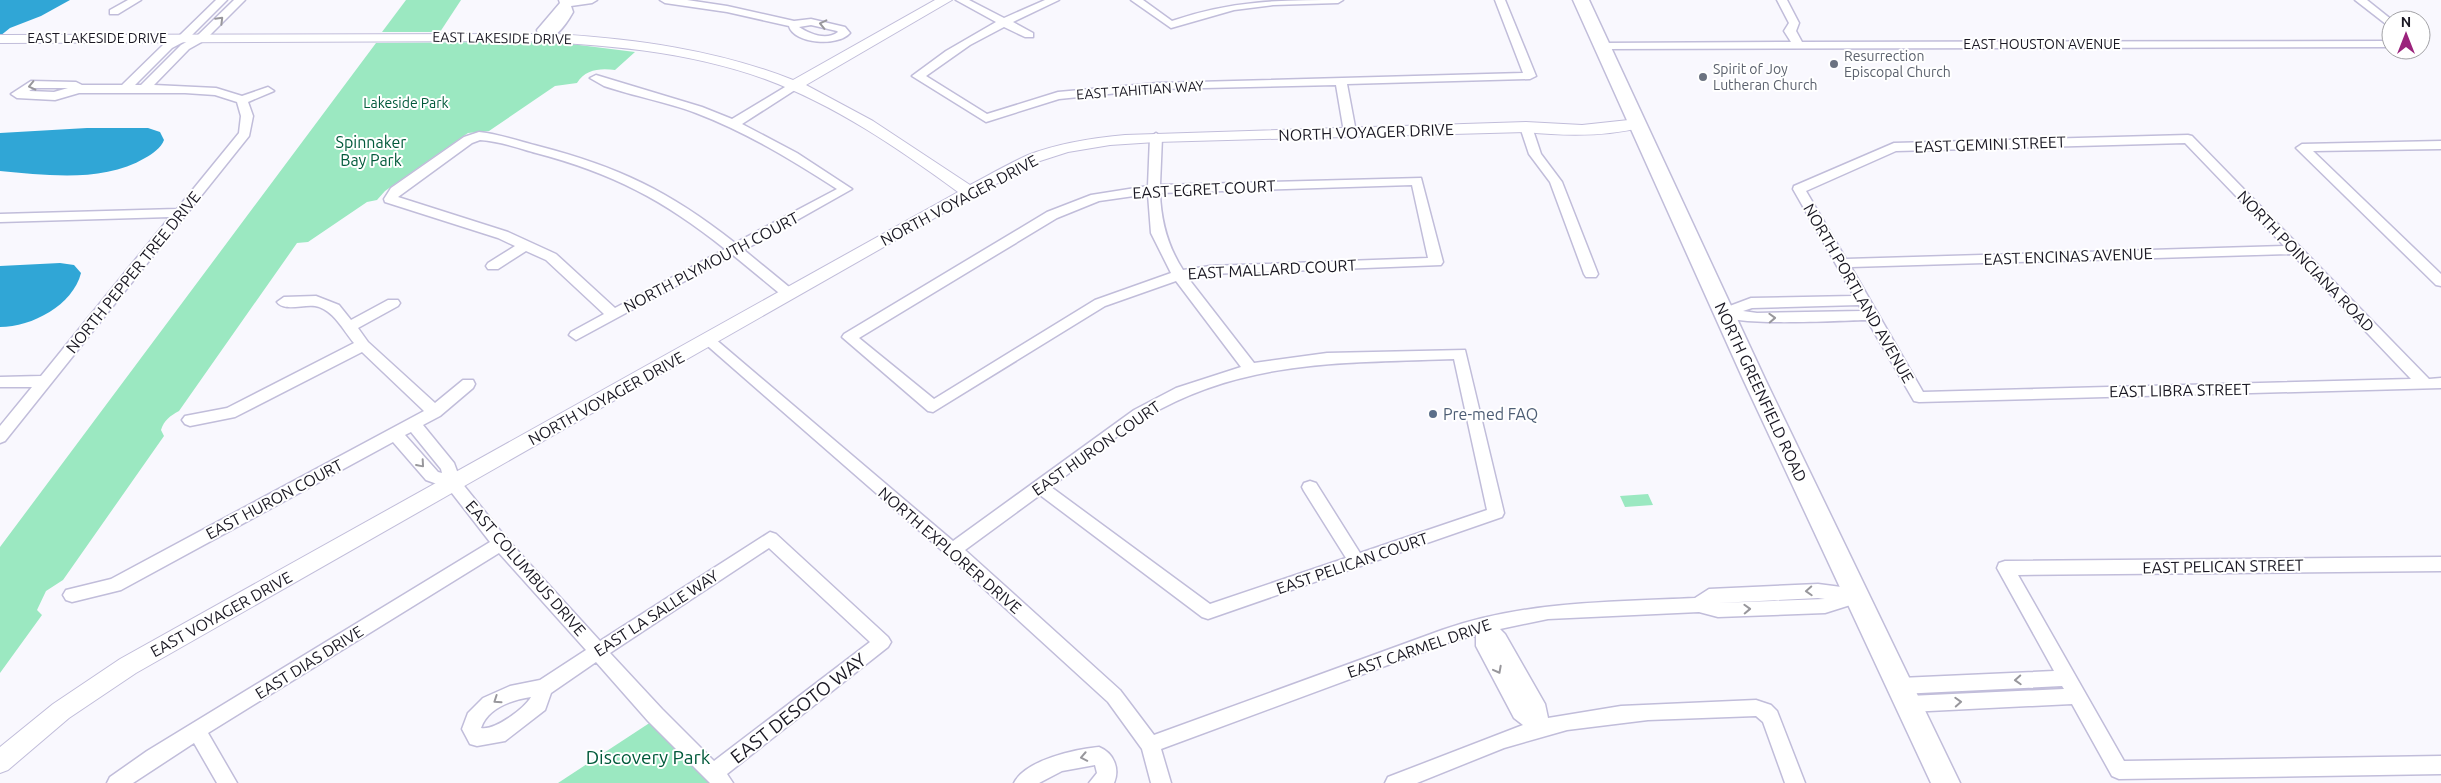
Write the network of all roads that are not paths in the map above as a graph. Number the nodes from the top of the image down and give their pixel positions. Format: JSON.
{"nodes":[{"id":1,"x":136,"y":0,"type":"edge"},
{"id":2,"x":222,"y":0,"type":"edge"},
{"id":3,"x":240,"y":0,"type":"edge"},
{"id":4,"x":592,"y":0,"type":"edge"},
{"id":5,"x":665,"y":0,"type":"edge"},
{"id":6,"x":945,"y":0,"type":"edge"},
{"id":7,"x":961,"y":0,"type":"edge"},
{"id":8,"x":1054,"y":0,"type":"edge"},
{"id":9,"x":1136,"y":0,"type":"edge"},
{"id":10,"x":1338,"y":0,"type":"edge"},
{"id":11,"x":1500,"y":0,"type":"edge"},
{"id":12,"x":1581,"y":0,"type":"edge"},
{"id":13,"x":1782,"y":0,"type":"edge"},
{"id":14,"x":2360,"y":0,"type":"edge"},
{"id":15,"x":564,"y":2,"type":"edge"},
{"id":16,"x":114,"y":12,"type":"dead end"},
{"id":17,"x":2381,"y":17,"type":"edge"},
{"id":18,"x":1004,"y":23,"type":"junction"},
{"id":19,"x":794,"y":24,"type":"dead end"},
{"id":20,"x":1030,"y":35,"type":"dead end"},
{"id":21,"x":0,"y":38,"type":"edge"},
{"id":22,"x":184,"y":38,"type":"junction"},
{"id":23,"x":201,"y":38,"type":"junction"},
{"id":24,"x":543,"y":38,"type":"junction"},
{"id":25,"x":1798,"y":44,"type":"junction"},
{"id":26,"x":2381,"y":44,"type":"edge"},
{"id":27,"x":1603,"y":46,"type":"junction"},
{"id":28,"x":1403,"y":67,"type":"dead end"},
{"id":29,"x":1266,"y":70,"type":"dead end"},
{"id":30,"x":596,"y":78,"type":"dead end"},
{"id":31,"x":1407,"y":80,"type":"junction"},
{"id":32,"x":1340,"y":82,"type":"junction"},
{"id":33,"x":1268,"y":84,"type":"junction"},
{"id":34,"x":145,"y":88,"type":"junction"},
{"id":35,"x":799,"y":88,"type":"junction"},
{"id":36,"x":78,"y":89,"type":"dead end"},
{"id":37,"x":125,"y":89,"type":"junction"},
{"id":38,"x":268,"y":90,"type":"dead end"},
{"id":39,"x":242,"y":100,"type":"junction"},
{"id":40,"x":1638,"y":124,"type":"junction"},
{"id":41,"x":738,"y":126,"type":"junction"},
{"id":42,"x":1526,"y":127,"type":"junction"},
{"id":43,"x":1350,"y":132,"type":"junction"},
{"id":44,"x":1156,"y":137,"type":"junction"},
{"id":45,"x":2188,"y":139,"type":"joint"},
{"id":46,"x":2441,"y":144,"type":"edge"},
{"id":47,"x":1154,"y":189,"type":"junction"},
{"id":48,"x":1800,"y":189,"type":"joint"},
{"id":49,"x":969,"y":192,"type":"junction"},
{"id":50,"x":178,"y":213,"type":"junction"},
{"id":51,"x":0,"y":218,"type":"edge"},
{"id":52,"x":525,"y":245,"type":"junction"},
{"id":53,"x":734,"y":250,"type":"junction"},
{"id":54,"x":2295,"y":250,"type":"junction"},
{"id":55,"x":1436,"y":262,"type":"joint"},
{"id":56,"x":1842,"y":263,"type":"junction"},
{"id":57,"x":493,"y":266,"type":"dead end"},
{"id":58,"x":1591,"y":274,"type":"dead end"},
{"id":59,"x":1178,"y":275,"type":"junction"},
{"id":60,"x":2441,"y":281,"type":"edge"},
{"id":61,"x":789,"y":294,"type":"junction"},
{"id":62,"x":1863,"y":300,"type":"junction"},
{"id":63,"x":284,"y":302,"type":"dead end"},
{"id":64,"x":393,"y":303,"type":"dead end"},
{"id":65,"x":1724,"y":313,"type":"junction"},
{"id":66,"x":613,"y":314,"type":"junction"},
{"id":67,"x":1872,"y":315,"type":"junction"},
{"id":68,"x":349,"y":327,"type":"junction"},
{"id":69,"x":576,"y":335,"type":"dead end"},
{"id":70,"x":709,"y":340,"type":"junction"},
{"id":71,"x":363,"y":345,"type":"junction"},
{"id":72,"x":1251,"y":369,"type":"junction"},
{"id":73,"x":46,"y":381,"type":"junction"},
{"id":74,"x":0,"y":382,"type":"edge"},
{"id":75,"x":2441,"y":383,"type":"edge"},
{"id":76,"x":468,"y":384,"type":"dead end"},
{"id":77,"x":2425,"y":384,"type":"junction"},
{"id":78,"x":1919,"y":397,"type":"joint"},
{"id":79,"x":933,"y":407,"type":"joint"},
{"id":80,"x":435,"y":412,"type":"junction"},
{"id":81,"x":190,"y":420,"type":"dead end"},
{"id":82,"x":413,"y":424,"type":"junction"},
{"id":83,"x":395,"y":434,"type":"junction"},
{"id":84,"x":0,"y":437,"type":"edge"},
{"id":85,"x":454,"y":484,"type":"junction"},
{"id":86,"x":1040,"y":487,"type":"junction"},
{"id":87,"x":1310,"y":487,"type":"dead end"},
{"id":88,"x":1496,"y":513,"type":"joint"},
{"id":89,"x":501,"y":544,"type":"junction"},
{"id":90,"x":953,"y":550,"type":"junction"},
{"id":91,"x":1357,"y":562,"type":"junction"},
{"id":92,"x":2441,"y":564,"type":"edge"},
{"id":93,"x":72,"y":595,"type":"dead end"},
{"id":94,"x":1857,"y":596,"type":"junction"},
{"id":95,"x":1484,"y":624,"type":"junction"},
{"id":96,"x":882,"y":642,"type":"joint"},
{"id":97,"x":598,"y":651,"type":"junction"},
{"id":98,"x":2067,"y":678,"type":"junction"},
{"id":99,"x":543,"y":688,"type":"dead end"},
{"id":100,"x":1905,"y":695,"type":"junction"},
{"id":101,"x":2077,"y":696,"type":"junction"},
{"id":102,"x":1540,"y":728,"type":"junction"},
{"id":103,"x":197,"y":731,"type":"junction"},
{"id":104,"x":1150,"y":745,"type":"junction"},
{"id":105,"x":0,"y":762,"type":"edge"},
{"id":106,"x":2441,"y":765,"type":"edge"},
{"id":107,"x":718,"y":778,"type":"edge"},
{"id":108,"x":118,"y":783,"type":"edge"},
{"id":109,"x":227,"y":783,"type":"edge"},
{"id":110,"x":1024,"y":783,"type":"edge"},
{"id":111,"x":1099,"y":783,"type":"edge"},
{"id":112,"x":1161,"y":783,"type":"edge"},
{"id":113,"x":1395,"y":783,"type":"edge"},
{"id":114,"x":1795,"y":783,"type":"edge"},
{"id":115,"x":1946,"y":783,"type":"edge"}],
"edges":[{"from":1,"to":16,"type":"street"},
{"from":2,"to":22,"type":"street"},
{"from":23,"to":3,"type":"street","one_way":true},
{"from":4,"to":15,"type":"street"},
{"from":5,"to":19,"type":"street"},
{"from":6,"to":35,"type":"street"},
{"from":7,"to":18,"type":"street"},
{"from":8,"to":18,"type":"street"},
{"from":9,"to":10,"type":"street"},
{"from":11,"to":31,"type":"street","name":"EAST TAHITIAN WAY"},
{"from":12,"to":27,"type":"main road","name":"NORTH GREENFIELD ROAD"},
{"from":13,"to":25,"type":"street"},
{"from":14,"to":17,"type":"street"},
{"from":15,"to":24,"type":"street"},
{"from":18,"to":20,"type":"street"},
{"from":18,"to":33,"type":"street","name":"EAST TAHITIAN WAY"},
{"from":21,"to":22,"type":"street","name":"EAST LAKESIDE DRIVE"},
{"from":22,"to":23,"type":"street","name":"EAST LAKESIDE DRIVE"},
{"from":22,"to":37,"type":"street"},
{"from":23,"to":24,"type":"street","name":"EAST LAKESIDE DRIVE"},
{"from":23,"to":34,"type":"street"},
{"from":24,"to":35,"type":"street","name":"EAST LAKESIDE DRIVE"},
{"from":25,"to":26,"type":"street","name":"EAST HOUSTON AVENUE"},
{"from":25,"to":27,"type":"street","name":"EAST HOUSTON AVENUE"},
{"from":27,"to":40,"type":"main road","name":"NORTH GREENFIELD ROAD"},
{"from":28,"to":31,"type":"street"},
{"from":29,"to":33,"type":"street"},
{"from":30,"to":41,"type":"street"},
{"from":31,"to":32,"type":"street","name":"EAST TAHITIAN WAY"},
{"from":32,"to":33,"type":"street","name":"EAST TAHITIAN WAY"},
{"from":32,"to":43,"type":"street"},
{"from":34,"to":37,"type":"street"},
{"from":34,"to":39,"type":"street"},
{"from":35,"to":41,"type":"street"},
{"from":35,"to":49,"type":"street","name":"EAST LAKESIDE DRIVE"},
{"from":36,"to":37,"type":"street"},
{"from":38,"to":39,"type":"street"},
{"from":39,"to":50,"type":"street","name":"NORTH PEPPER TREE DRIVE"},
{"from":40,"to":42,"type":"street","name":"NORTH VOYAGER DRIVE"},
{"from":40,"to":65,"type":"main road","name":"NORTH GREENFIELD ROAD"},
{"from":41,"to":53,"type":"street","name":"NORTH PLYMOUTH COURT"},
{"from":42,"to":43,"type":"street","name":"NORTH VOYAGER DRIVE"},
{"from":42,"to":58,"type":"street"},
{"from":43,"to":44,"type":"street","name":"NORTH VOYAGER DRIVE"},
{"from":44,"to":47,"type":"street"},
{"from":44,"to":49,"type":"street","name":"NORTH VOYAGER DRIVE"},
{"from":45,"to":48,"type":"street","name":"EAST GEMINI STREET"},
{"from":45,"to":54,"type":"street","name":"NORTH POINCIANA ROAD"},
{"from":46,"to":60,"type":"street"},
{"from":47,"to":55,"type":"street","name":"EAST EGRET COURT"},
{"from":47,"to":59,"type":"street"},
{"from":47,"to":79,"type":"street","name":"EAST EGRET COURT"},
{"from":48,"to":56,"type":"street","name":"NORTH PORTLAND AVENUE"},
{"from":49,"to":61,"type":"street","name":"NORTH VOYAGER DRIVE"},
{"from":50,"to":51,"type":"street"},
{"from":50,"to":73,"type":"street","name":"NORTH PEPPER TREE DRIVE"},
{"from":52,"to":53,"type":"street"},
{"from":52,"to":57,"type":"street"},
{"from":52,"to":66,"type":"street"},
{"from":53,"to":61,"type":"street"},
{"from":53,"to":66,"type":"street","name":"NORTH PLYMOUTH COURT"},
{"from":54,"to":56,"type":"street","name":"EAST ENCINAS AVENUE"},
{"from":54,"to":77,"type":"street","name":"NORTH POINCIANA ROAD"},
{"from":55,"to":59,"type":"street","name":"EAST MALLARD COURT"},
{"from":56,"to":62,"type":"street","name":"NORTH PORTLAND AVENUE"},
{"from":59,"to":72,"type":"street"},
{"from":59,"to":79,"type":"street","name":"EAST MALLARD COURT"},
{"from":61,"to":70,"type":"street","name":"NORTH VOYAGER DRIVE"},
{"from":62,"to":65,"type":"street"},
{"from":62,"to":67,"type":"street","name":"NORTH PORTLAND AVENUE"},
{"from":63,"to":68,"type":"street"},
{"from":64,"to":68,"type":"street"},
{"from":65,"to":67,"type":"street","one_way":true},
{"from":65,"to":94,"type":"main road","name":"NORTH GREENFIELD ROAD"},
{"from":66,"to":69,"type":"street","name":"NORTH PLYMOUTH COURT"},
{"from":67,"to":78,"type":"street","name":"NORTH PORTLAND AVENUE"},
{"from":68,"to":71,"type":"street"},
{"from":70,"to":85,"type":"street","name":"NORTH VOYAGER DRIVE"},
{"from":70,"to":90,"type":"street","name":"NORTH EXPLORER DRIVE"},
{"from":71,"to":80,"type":"street"},
{"from":71,"to":81,"type":"street"},
{"from":72,"to":86,"type":"street","name":"EAST HURON COURT"},
{"from":72,"to":88,"type":"street","name":"EAST HURON COURT"},
{"from":73,"to":74,"type":"street"},
{"from":73,"to":84,"type":"street","name":"NORTH PEPPER TREE DRIVE"},
{"from":75,"to":77,"type":"street","name":"EAST LIBRA STREET"},
{"from":76,"to":80,"type":"street","name":"EAST HURON COURT"},
{"from":77,"to":78,"type":"street","name":"EAST LIBRA STREET"},
{"from":80,"to":82,"type":"street","name":"EAST HURON COURT"},
{"from":82,"to":83,"type":"street","name":"EAST HURON COURT"},
{"from":82,"to":85,"type":"street","name":"EAST COLUMBUS DRIVE"},
{"from":83,"to":85,"type":"street","name":"EAST COLUMBUS DRIVE","one_way":true},
{"from":83,"to":93,"type":"street","name":"EAST HURON COURT"},
{"from":85,"to":89,"type":"street","name":"EAST COLUMBUS DRIVE"},
{"from":85,"to":105,"type":"street","name":"EAST VOYAGER DRIVE"},
{"from":86,"to":90,"type":"street","name":"EAST HURON COURT"},
{"from":86,"to":91,"type":"street","name":"EAST PELICAN COURT"},
{"from":87,"to":91,"type":"street"},
{"from":88,"to":91,"type":"street","name":"EAST PELICAN COURT"},
{"from":89,"to":97,"type":"street","name":"EAST COLUMBUS DRIVE"},
{"from":89,"to":103,"type":"street","name":"EAST DIAS DRIVE"},
{"from":90,"to":104,"type":"street","name":"NORTH EXPLORER DRIVE"},
{"from":92,"to":98,"type":"street","name":"EAST PELICAN STREET"},
{"from":94,"to":95,"type":"street","name":"EAST CARMEL DRIVE"},
{"from":94,"to":100,"type":"main road","name":"NORTH GREENFIELD ROAD"},
{"from":95,"to":102,"type":"street"},
{"from":95,"to":104,"type":"street","name":"EAST CARMEL DRIVE"},
{"from":96,"to":97,"type":"street","name":"EAST LA SALLE WAY"},
{"from":96,"to":107,"type":"street","name":"EAST DESOTO WAY"},
{"from":97,"to":99,"type":"street","name":"EAST LA SALLE WAY"},
{"from":97,"to":107,"type":"street","name":"EAST COLUMBUS DRIVE"},
{"from":98,"to":100,"type":"street","one_way":true},
{"from":98,"to":101,"type":"street"},
{"from":100,"to":101,"type":"street","one_way":true},
{"from":100,"to":115,"type":"main road","name":"NORTH GREENFIELD ROAD"},
{"from":101,"to":106,"type":"street"},
{"from":102,"to":113,"type":"street"},
{"from":102,"to":114,"type":"street"},
{"from":103,"to":108,"type":"street","name":"EAST DIAS DRIVE"},
{"from":103,"to":109,"type":"street"},
{"from":104,"to":112,"type":"street","name":"NORTH EXPLORER DRIVE"},
{"from":111,"to":110,"type":"street","one_way":true}]}
